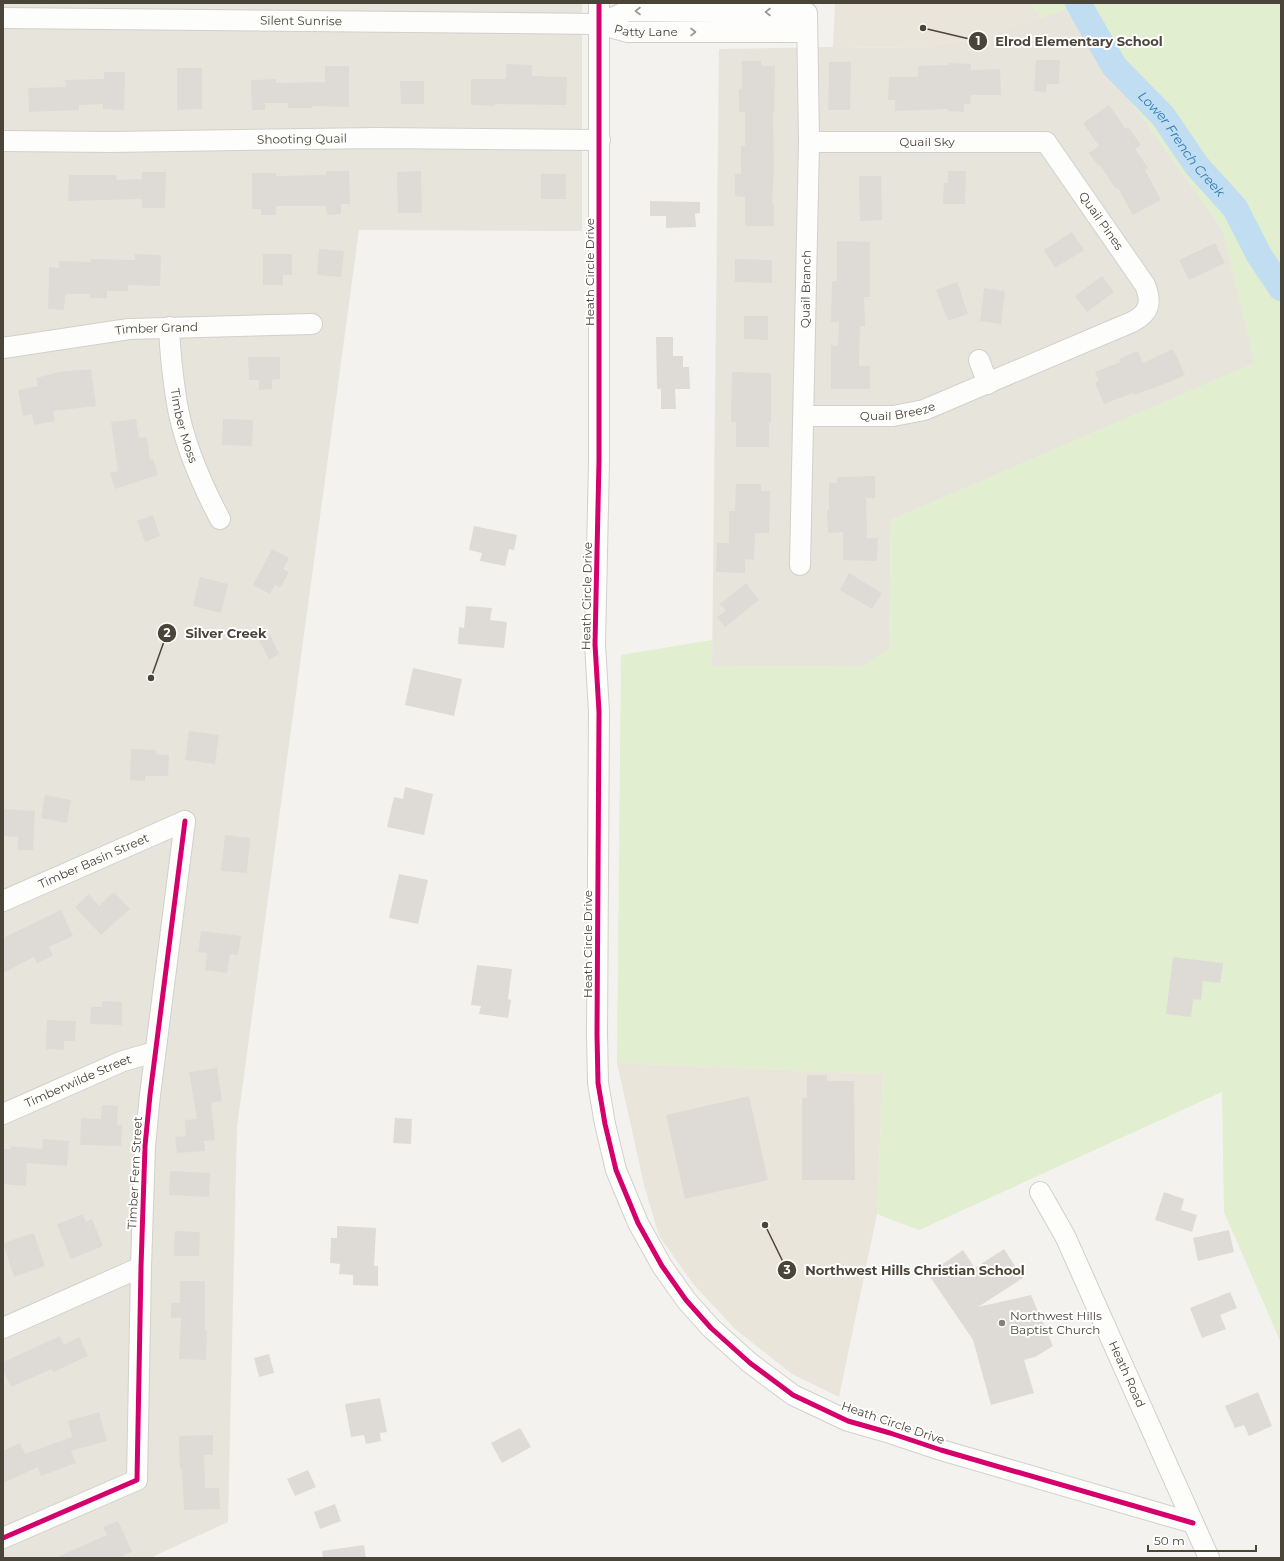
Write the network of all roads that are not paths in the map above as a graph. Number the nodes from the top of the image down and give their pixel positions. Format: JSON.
{"nodes":[{"id":1,"x":599,"y":3,"type":"edge"},
{"id":2,"x":284,"y":11,"type":"edge"},
{"id":3,"x":807,"y":12,"type":"joint"},
{"id":4,"x":3,"y":18,"type":"edge"},
{"id":5,"x":599,"y":24,"type":"junction"},
{"id":6,"x":807,"y":32,"type":"junction"},
{"id":7,"x":600,"y":140,"type":"junction"},
{"id":8,"x":3,"y":141,"type":"edge"},
{"id":9,"x":809,"y":142,"type":"junction"},
{"id":10,"x":1046,"y":142,"type":"joint"},
{"id":11,"x":1149,"y":303,"type":"joint"},
{"id":12,"x":312,"y":324,"type":"dead end"},
{"id":13,"x":169,"y":327,"type":"junction"},
{"id":14,"x":3,"y":348,"type":"edge"},
{"id":15,"x":979,"y":360,"type":"dead end"},
{"id":16,"x":988,"y":384,"type":"junction"},
{"id":17,"x":804,"y":416,"type":"junction"},
{"id":18,"x":220,"y":519,"type":"dead end"},
{"id":19,"x":800,"y":565,"type":"dead end"},
{"id":20,"x":185,"y":821,"type":"joint"},
{"id":21,"x":3,"y":901,"type":"edge"},
{"id":22,"x":155,"y":1052,"type":"junction"},
{"id":23,"x":3,"y":1114,"type":"edge"},
{"id":24,"x":1040,"y":1192,"type":"dead end"},
{"id":25,"x":141,"y":1267,"type":"junction"},
{"id":26,"x":3,"y":1328,"type":"edge"},
{"id":27,"x":1193,"y":1523,"type":"junction"},
{"id":28,"x":3,"y":1538,"type":"edge"},
{"id":29,"x":1209,"y":1558,"type":"edge"}],
"edges":[{"from":1,"to":5,"type":"street","name":"Heath Circle Drive"},
{"from":2,"to":4,"type":"street","name":"Silent Sunrise"},
{"from":2,"to":5,"type":"street","name":"Silent Sunrise"},
{"from":3,"to":5,"type":"street","name":"Patty Lane","one_way":true},
{"from":3,"to":6,"type":"street","name":"Quail Branch"},
{"from":5,"to":6,"type":"street","name":"Patty Lane","one_way":true},
{"from":5,"to":7,"type":"street","name":"Heath Circle Drive"},
{"from":6,"to":9,"type":"street","name":"Quail Branch"},
{"from":7,"to":8,"type":"street","name":"Shooting Quail"},
{"from":7,"to":27,"type":"street","name":"Heath Circle Drive"},
{"from":9,"to":10,"type":"street","name":"Quail Sky"},
{"from":9,"to":17,"type":"street","name":"Quail Branch"},
{"from":10,"to":11,"type":"street","name":"Quail Pines"},
{"from":11,"to":16,"type":"street","name":"Quail Breeze"},
{"from":12,"to":13,"type":"street","name":"Timber Grand"},
{"from":13,"to":14,"type":"street","name":"Timber Grand"},
{"from":13,"to":18,"type":"street","name":"Timber Moss"},
{"from":15,"to":16,"type":"street"},
{"from":16,"to":17,"type":"street","name":"Quail Breeze"},
{"from":17,"to":19,"type":"street","name":"Quail Branch"},
{"from":20,"to":21,"type":"street","name":"Timber Basin Street"},
{"from":20,"to":22,"type":"street","name":"Timber Fern Street"},
{"from":22,"to":23,"type":"street","name":"Timberwilde Street"},
{"from":22,"to":25,"type":"street","name":"Timber Fern Street"},
{"from":24,"to":27,"type":"street","name":"Heath Road"},
{"from":25,"to":26,"type":"street"},
{"from":25,"to":28,"type":"street","name":"Timber Fern Street"},
{"from":27,"to":29,"type":"street","name":"Heath Road"}]}
